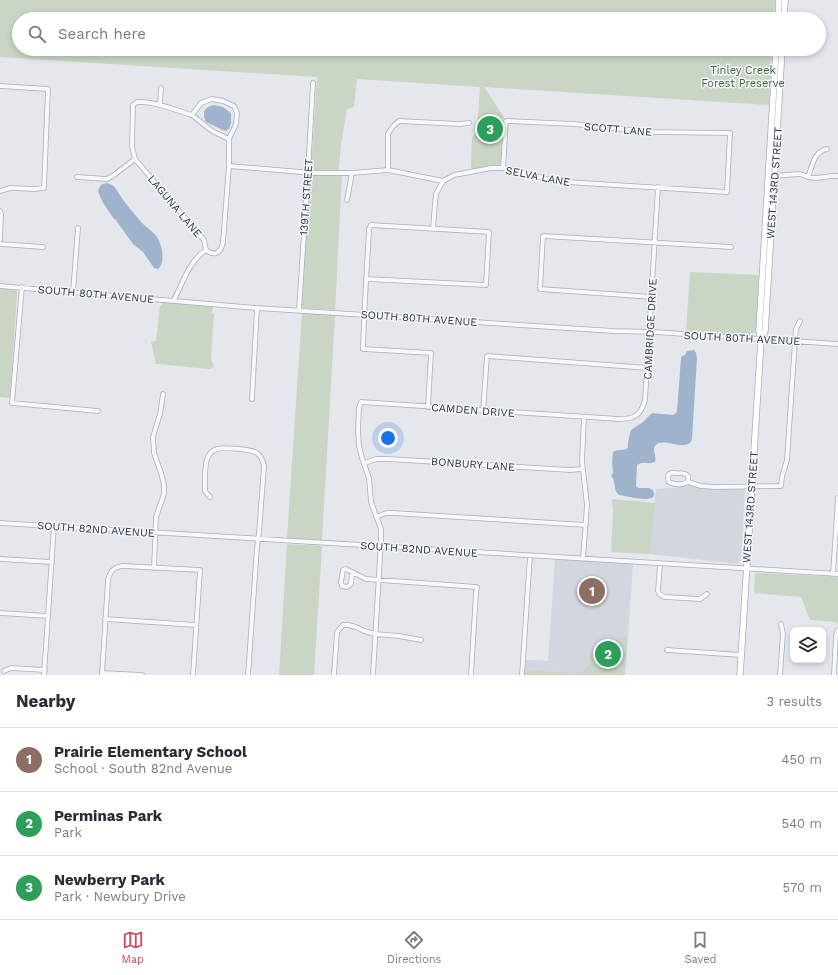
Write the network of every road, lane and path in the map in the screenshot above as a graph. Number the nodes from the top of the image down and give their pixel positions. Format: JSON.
{"nodes":[{"id":1,"x":779,"y":0,"type":"edge"},
{"id":2,"x":785,"y":0,"type":"edge"},
{"id":3,"x":778,"y":12,"type":"edge"},
{"id":4,"x":784,"y":12,"type":"edge"},
{"id":5,"x":776,"y":56,"type":"edge"},
{"id":6,"x":781,"y":56,"type":"edge"},
{"id":7,"x":313,"y":83,"type":"dead end"},
{"id":8,"x":0,"y":86,"type":"edge"},
{"id":9,"x":161,"y":88,"type":"dead end"},
{"id":10,"x":160,"y":105,"type":"junction"},
{"id":11,"x":192,"y":115,"type":"junction"},
{"id":12,"x":469,"y":123,"type":"dead end"},
{"id":13,"x":229,"y":139,"type":"junction"},
{"id":14,"x":826,"y":149,"type":"dead end"},
{"id":15,"x":135,"y":159,"type":"junction"},
{"id":16,"x":229,"y":166,"type":"junction"},
{"id":17,"x":503,"y":168,"type":"junction"},
{"id":18,"x":388,"y":170,"type":"junction"},
{"id":19,"x":308,"y":172,"type":"junction"},
{"id":20,"x":352,"y":172,"type":"junction"},
{"id":21,"x":771,"y":176,"type":"junction"},
{"id":22,"x":838,"y":176,"type":"edge"},
{"id":23,"x":77,"y":177,"type":"dead end"},
{"id":24,"x":808,"y":177,"type":"junction"},
{"id":25,"x":443,"y":181,"type":"junction"},
{"id":26,"x":658,"y":187,"type":"junction"},
{"id":27,"x":0,"y":191,"type":"edge"},
{"id":28,"x":727,"y":192,"type":"joint"},
{"id":29,"x":347,"y":200,"type":"dead end"},
{"id":30,"x":0,"y":211,"type":"edge"},
{"id":31,"x":78,"y":228,"type":"dead end"},
{"id":32,"x":433,"y":229,"type":"junction"},
{"id":33,"x":0,"y":240,"type":"edge"},
{"id":34,"x":655,"y":243,"type":"junction"},
{"id":35,"x":0,"y":244,"type":"edge"},
{"id":36,"x":43,"y":247,"type":"dead end"},
{"id":37,"x":731,"y":247,"type":"dead end"},
{"id":38,"x":206,"y":250,"type":"junction"},
{"id":39,"x":366,"y":279,"type":"junction"},
{"id":40,"x":0,"y":286,"type":"edge"},
{"id":41,"x":22,"y":287,"type":"junction"},
{"id":42,"x":73,"y":292,"type":"junction"},
{"id":43,"x":652,"y":297,"type":"junction"},
{"id":44,"x":174,"y":300,"type":"junction"},
{"id":45,"x":257,"y":308,"type":"junction"},
{"id":46,"x":299,"y":310,"type":"junction"},
{"id":47,"x":364,"y":315,"type":"junction"},
{"id":48,"x":800,"y":320,"type":"dead end"},
{"id":49,"x":649,"y":332,"type":"junction"},
{"id":50,"x":761,"y":340,"type":"junction"},
{"id":51,"x":795,"y":341,"type":"junction"},
{"id":52,"x":838,"y":344,"type":"edge"},
{"id":53,"x":648,"y":368,"type":"junction"},
{"id":54,"x":163,"y":394,"type":"dead end"},
{"id":55,"x":252,"y":399,"type":"dead end"},
{"id":56,"x":428,"y":407,"type":"junction"},
{"id":57,"x":98,"y":411,"type":"dead end"},
{"id":58,"x":483,"y":411,"type":"junction"},
{"id":59,"x":584,"y":417,"type":"junction"},
{"id":60,"x":365,"y":463,"type":"junction"},
{"id":61,"x":583,"y":469,"type":"junction"},
{"id":62,"x":688,"y":482,"type":"junction"},
{"id":63,"x":752,"y":486,"type":"junction"},
{"id":64,"x":210,"y":497,"type":"dead end"},
{"id":65,"x":838,"y":498,"type":"edge"},
{"id":66,"x":376,"y":517,"type":"junction"},
{"id":67,"x":0,"y":523,"type":"edge"},
{"id":68,"x":586,"y":525,"type":"junction"},
{"id":69,"x":54,"y":526,"type":"junction"},
{"id":70,"x":156,"y":533,"type":"junction"},
{"id":71,"x":258,"y":539,"type":"junction"},
{"id":72,"x":381,"y":546,"type":"junction"},
{"id":73,"x":530,"y":556,"type":"junction"},
{"id":74,"x":0,"y":559,"type":"edge"},
{"id":75,"x":583,"y":559,"type":"junction"},
{"id":76,"x":52,"y":562,"type":"junction"},
{"id":77,"x":660,"y":564,"type":"junction"},
{"id":78,"x":154,"y":568,"type":"junction"},
{"id":79,"x":746,"y":569,"type":"junction"},
{"id":80,"x":352,"y":572,"type":"junction"},
{"id":81,"x":833,"y":574,"type":"junction"},
{"id":82,"x":838,"y":574,"type":"edge"},
{"id":83,"x":379,"y":580,"type":"junction"},
{"id":84,"x":707,"y":594,"type":"dead end"},
{"id":85,"x":0,"y":613,"type":"edge"},
{"id":86,"x":48,"y":616,"type":"junction"},
{"id":87,"x":105,"y":619,"type":"junction"},
{"id":88,"x":782,"y":624,"type":"dead end"},
{"id":89,"x":196,"y":625,"type":"junction"},
{"id":90,"x":838,"y":630,"type":"edge"},
{"id":91,"x":375,"y":634,"type":"junction"},
{"id":92,"x":421,"y":640,"type":"dead end"},
{"id":93,"x":667,"y":650,"type":"dead end"},
{"id":94,"x":741,"y":655,"type":"junction"},
{"id":95,"x":45,"y":670,"type":"junction"},
{"id":96,"x":4,"y":671,"type":"dead end"},
{"id":97,"x":102,"y":674,"type":"edge"},
{"id":98,"x":44,"y":675,"type":"edge"},
{"id":99,"x":142,"y":675,"type":"edge"},
{"id":100,"x":193,"y":675,"type":"edge"},
{"id":101,"x":248,"y":675,"type":"edge"},
{"id":102,"x":334,"y":675,"type":"edge"},
{"id":103,"x":372,"y":675,"type":"edge"},
{"id":104,"x":471,"y":675,"type":"edge"},
{"id":105,"x":522,"y":675,"type":"edge"},
{"id":106,"x":740,"y":675,"type":"edge"},
{"id":107,"x":780,"y":675,"type":"edge"},
{"id":108,"x":834,"y":675,"type":"edge"}],
"edges":[{"from":1,"to":3,"type":"main road"},
{"from":2,"to":4,"type":"main road"},
{"from":5,"to":21,"type":"main road","name":"WEST 143RD STREET"},
{"from":6,"to":21,"type":"main road","name":"WEST 143RD STREET"},
{"from":7,"to":19,"type":"street","name":"139TH STREET"},
{"from":8,"to":27,"type":"street"},
{"from":9,"to":10,"type":"street"},
{"from":10,"to":11,"type":"street"},
{"from":10,"to":15,"type":"street"},
{"from":11,"to":13,"type":"street"},
{"from":11,"to":13,"type":"street"},
{"from":12,"to":18,"type":"street"},
{"from":13,"to":16,"type":"street"},
{"from":14,"to":24,"type":"street"},
{"from":15,"to":23,"type":"street"},
{"from":15,"to":38,"type":"street","name":"LAGUNA LANE"},
{"from":16,"to":19,"type":"street"},
{"from":16,"to":38,"type":"street"},
{"from":17,"to":25,"type":"street","name":"SELVA LANE"},
{"from":17,"to":26,"type":"street","name":"SELVA LANE"},
{"from":17,"to":28,"type":"street","name":"SCOTT LANE"},
{"from":18,"to":20,"type":"street"},
{"from":18,"to":25,"type":"street"},
{"from":19,"to":20,"type":"street"},
{"from":19,"to":46,"type":"street","name":"139TH STREET"},
{"from":20,"to":29,"type":"street"},
{"from":21,"to":24,"type":"street"},
{"from":21,"to":50,"type":"main road","name":"WEST 143RD STREET"},
{"from":22,"to":24,"type":"street"},
{"from":25,"to":32,"type":"street"},
{"from":26,"to":28,"type":"street","name":"SELVA LANE"},
{"from":26,"to":34,"type":"street","name":"CAMBRIDGE DRIVE"},
{"from":30,"to":33,"type":"street"},
{"from":31,"to":42,"type":"street"},
{"from":32,"to":39,"type":"street"},
{"from":32,"to":39,"type":"street"},
{"from":34,"to":37,"type":"street"},
{"from":34,"to":43,"type":"street","name":"CAMBRIDGE DRIVE"},
{"from":34,"to":43,"type":"street"},
{"from":35,"to":36,"type":"street"},
{"from":38,"to":44,"type":"street","name":"LAGUNA LANE"},
{"from":39,"to":47,"type":"street"},
{"from":40,"to":41,"type":"street","name":"SOUTH 80TH AVENUE"},
{"from":41,"to":42,"type":"street","name":"SOUTH 80TH AVENUE"},
{"from":41,"to":57,"type":"street"},
{"from":42,"to":44,"type":"street","name":"SOUTH 80TH AVENUE"},
{"from":43,"to":49,"type":"street","name":"CAMBRIDGE DRIVE"},
{"from":44,"to":45,"type":"street","name":"SOUTH 80TH AVENUE"},
{"from":45,"to":46,"type":"street","name":"SOUTH 80TH AVENUE"},
{"from":45,"to":55,"type":"street"},
{"from":46,"to":47,"type":"street","name":"SOUTH 80TH AVENUE"},
{"from":47,"to":49,"type":"street","name":"SOUTH 80TH AVENUE"},
{"from":47,"to":56,"type":"street"},
{"from":48,"to":51,"type":"street"},
{"from":49,"to":50,"type":"street","name":"SOUTH 80TH AVENUE"},
{"from":49,"to":53,"type":"street","name":"CAMBRIDGE DRIVE"},
{"from":50,"to":51,"type":"street","name":"SOUTH 80TH AVENUE"},
{"from":50,"to":63,"type":"main road","name":"WEST 143RD STREET"},
{"from":51,"to":52,"type":"street","name":"SOUTH 80TH AVENUE"},
{"from":51,"to":63,"type":"street"},
{"from":53,"to":58,"type":"street"},
{"from":53,"to":59,"type":"street","name":"CAMBRIDGE DRIVE"},
{"from":54,"to":70,"type":"street"},
{"from":56,"to":58,"type":"street","name":"CAMDEN DRIVE"},
{"from":56,"to":60,"type":"street","name":"CAMDEN DRIVE"},
{"from":58,"to":59,"type":"street","name":"CAMDEN DRIVE"},
{"from":59,"to":61,"type":"street"},
{"from":60,"to":61,"type":"street","name":"BONBURY LANE"},
{"from":60,"to":66,"type":"street"},
{"from":61,"to":68,"type":"street"},
{"from":62,"to":62,"type":"street"},
{"from":62,"to":63,"type":"street"},
{"from":63,"to":79,"type":"main road","name":"WEST 143RD STREET"},
{"from":64,"to":71,"type":"street"},
{"from":65,"to":81,"type":"street"},
{"from":66,"to":68,"type":"street"},
{"from":66,"to":72,"type":"street"},
{"from":67,"to":69,"type":"street","name":"SOUTH 82ND AVENUE"},
{"from":68,"to":75,"type":"street"},
{"from":69,"to":70,"type":"street","name":"SOUTH 82ND AVENUE"},
{"from":69,"to":76,"type":"street"},
{"from":70,"to":71,"type":"street","name":"SOUTH 82ND AVENUE"},
{"from":70,"to":78,"type":"street"},
{"from":71,"to":72,"type":"street","name":"SOUTH 82ND AVENUE"},
{"from":71,"to":101,"type":"street"},
{"from":72,"to":73,"type":"street","name":"SOUTH 82ND AVENUE"},
{"from":72,"to":83,"type":"street"},
{"from":73,"to":75,"type":"street","name":"SOUTH 82ND AVENUE"},
{"from":73,"to":105,"type":"street"},
{"from":74,"to":76,"type":"street"},
{"from":75,"to":77,"type":"street","name":"SOUTH 82ND AVENUE"},
{"from":76,"to":86,"type":"street"},
{"from":77,"to":79,"type":"street","name":"SOUTH 82ND AVENUE"},
{"from":77,"to":84,"type":"street"},
{"from":78,"to":87,"type":"street"},
{"from":78,"to":89,"type":"street"},
{"from":79,"to":81,"type":"street","name":"SOUTH 82ND AVENUE"},
{"from":79,"to":94,"type":"main road","name":"WEST 143RD STREET"},
{"from":80,"to":80,"type":"street"},
{"from":80,"to":83,"type":"street"},
{"from":81,"to":82,"type":"street","name":"SOUTH 82ND AVENUE"},
{"from":83,"to":91,"type":"street"},
{"from":83,"to":104,"type":"street"},
{"from":85,"to":86,"type":"street"},
{"from":86,"to":95,"type":"street"},
{"from":87,"to":89,"type":"street"},
{"from":87,"to":97,"type":"street"},
{"from":88,"to":107,"type":"street"},
{"from":89,"to":100,"type":"street"},
{"from":90,"to":108,"type":"street"},
{"from":91,"to":92,"type":"street"},
{"from":91,"to":102,"type":"street"},
{"from":91,"to":103,"type":"street"},
{"from":93,"to":94,"type":"street"},
{"from":94,"to":106,"type":"main road","name":"WEST 143RD STREET"},
{"from":95,"to":96,"type":"street"},
{"from":95,"to":98,"type":"street"},
{"from":97,"to":99,"type":"street"}]}
